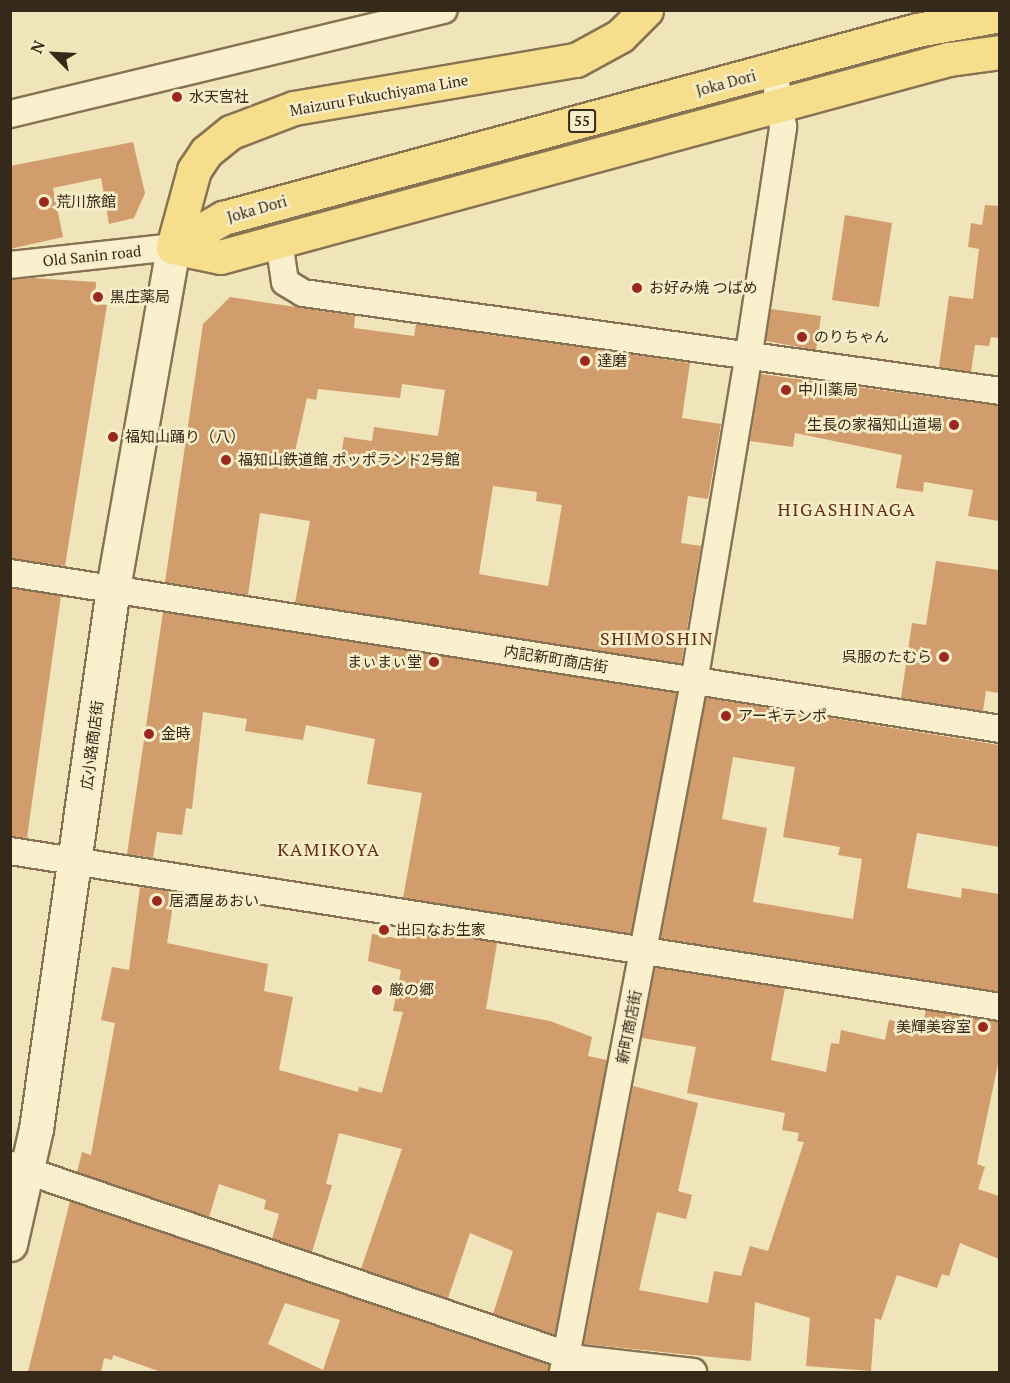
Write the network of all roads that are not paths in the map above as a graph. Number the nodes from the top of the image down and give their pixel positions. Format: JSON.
{"nodes":[{"id":1,"x":444,"y":10,"type":"edge"},
{"id":2,"x":646,"y":10,"type":"edge"},
{"id":3,"x":999,"y":15,"type":"edge"},
{"id":4,"x":999,"y":52,"type":"edge"},
{"id":5,"x":774,"y":70,"type":"junction"},
{"id":6,"x":780,"y":105,"type":"junction"},
{"id":7,"x":10,"y":114,"type":"edge"},
{"id":8,"x":279,"y":240,"type":"junction"},
{"id":9,"x":173,"y":247,"type":"junction"},
{"id":10,"x":10,"y":265,"type":"edge"},
{"id":11,"x":749,"y":353,"type":"junction"},
{"id":12,"x":999,"y":391,"type":"edge"},
{"id":13,"x":10,"y":573,"type":"edge"},
{"id":14,"x":113,"y":588,"type":"junction"},
{"id":15,"x":694,"y":682,"type":"junction"},
{"id":16,"x":999,"y":729,"type":"edge"},
{"id":17,"x":10,"y":851,"type":"edge"},
{"id":18,"x":77,"y":861,"type":"junction"},
{"id":19,"x":644,"y":951,"type":"junction"},
{"id":20,"x":999,"y":1006,"type":"edge"},
{"id":21,"x":19,"y":1168,"type":"edge"},
{"id":22,"x":10,"y":1244,"type":"edge"},
{"id":23,"x":565,"y":1363,"type":"edge"},
{"id":24,"x":693,"y":1372,"type":"edge"}],
"edges":[{"from":1,"to":7,"type":"street"},
{"from":2,"to":9,"type":"main road","name":"Maizuru Fukuchiyama Line"},
{"from":3,"to":5,"type":"main road","name":"Joka Dori","number":"55"},
{"from":4,"to":6,"type":"main road","number":"55"},
{"from":5,"to":6,"type":"street","name":"新町商店街"},
{"from":5,"to":9,"type":"main road","name":"Joka Dori","number":"55"},
{"from":6,"to":8,"type":"main road","number":"55"},
{"from":6,"to":11,"type":"street","name":"新町商店街"},
{"from":8,"to":9,"type":"main road","number":"55"},
{"from":8,"to":11,"type":"street"},
{"from":9,"to":10,"type":"street","name":"Old Sanin road"},
{"from":9,"to":14,"type":"street","name":"広小路商店街"},
{"from":11,"to":12,"type":"street"},
{"from":11,"to":15,"type":"street","name":"新町商店街"},
{"from":13,"to":14,"type":"street","name":"内記新町商店街"},
{"from":14,"to":15,"type":"street","name":"内記新町商店街"},
{"from":14,"to":18,"type":"street","name":"広小路商店街"},
{"from":15,"to":16,"type":"street","name":"内記新町商店街"},
{"from":15,"to":19,"type":"street","name":"新町商店街"},
{"from":17,"to":18,"type":"street"},
{"from":18,"to":19,"type":"street"},
{"from":18,"to":21,"type":"street","name":"広小路商店街"},
{"from":19,"to":20,"type":"street"},
{"from":19,"to":23,"type":"street","name":"新町商店街"},
{"from":21,"to":22,"type":"street","name":"広小路商店街"},
{"from":21,"to":23,"type":"street"},
{"from":23,"to":24,"type":"street"}]}
